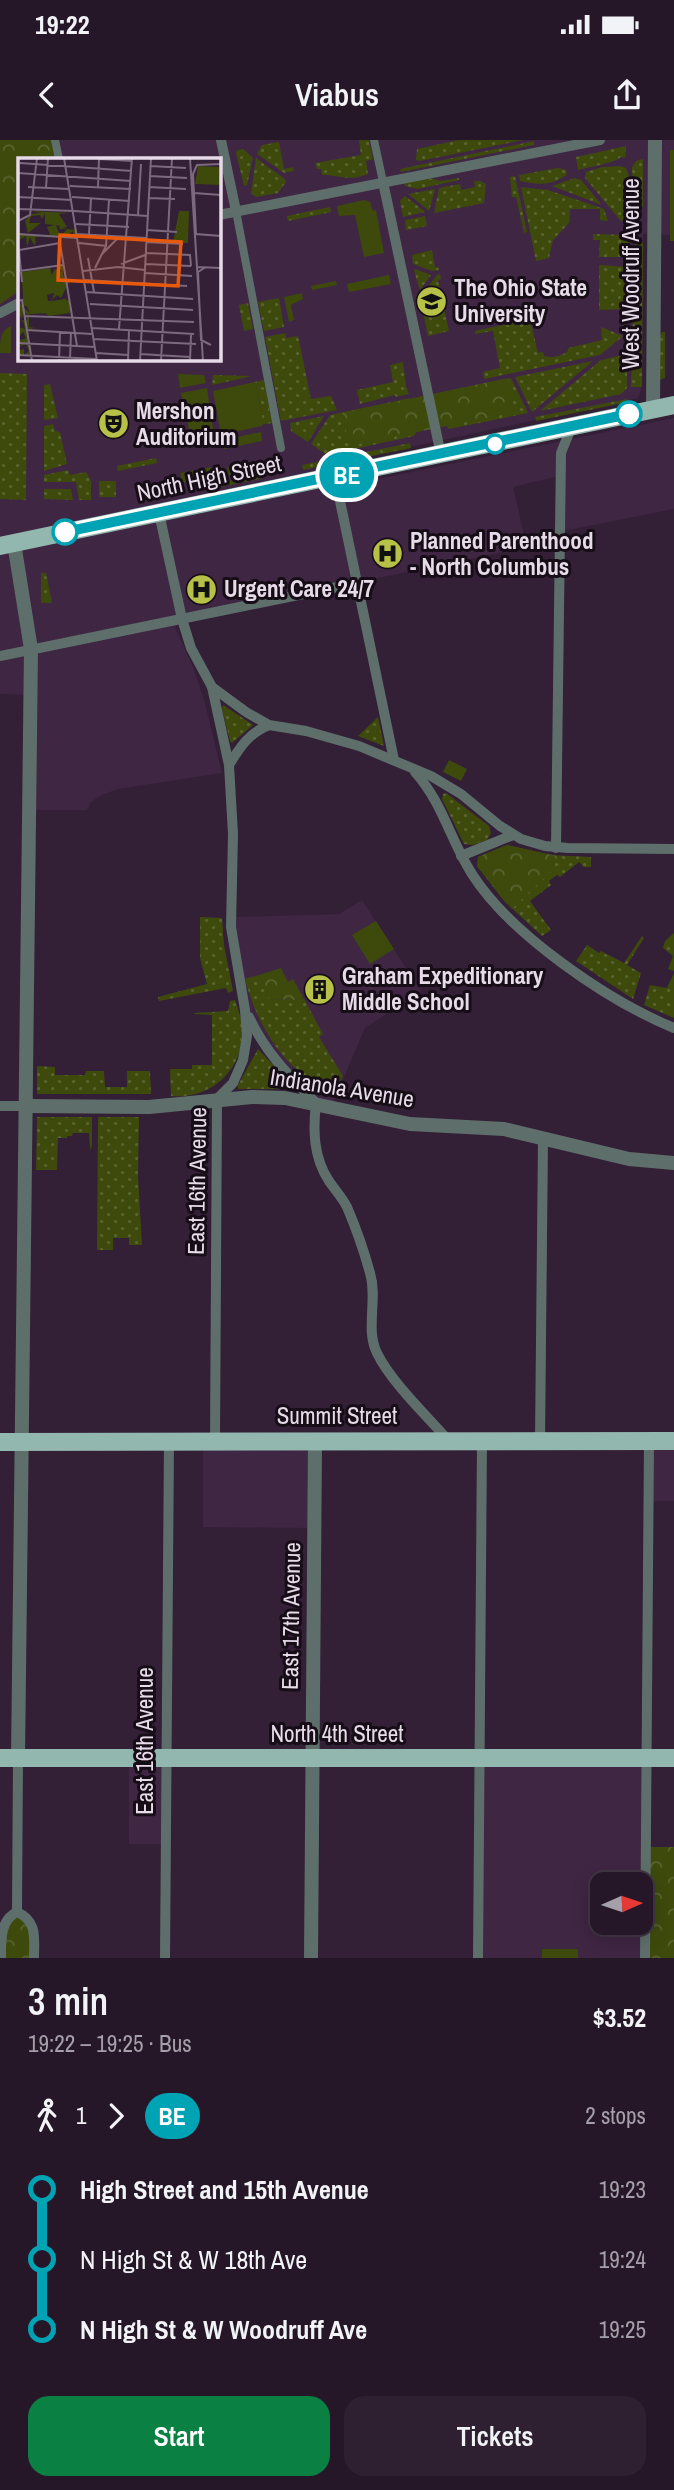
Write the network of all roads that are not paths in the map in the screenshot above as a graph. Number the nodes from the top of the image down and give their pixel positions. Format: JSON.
{"nodes":[{"id":1,"x":55,"y":140,"type":"edge"},
{"id":2,"x":221,"y":140,"type":"edge"},
{"id":3,"x":374,"y":140,"type":"edge"},
{"id":4,"x":600,"y":140,"type":"edge"},
{"id":5,"x":655,"y":140,"type":"edge"},
{"id":6,"x":555,"y":145,"type":"edge"},
{"id":7,"x":59,"y":158,"type":"edge"},
{"id":8,"x":383,"y":183,"type":"junction"},
{"id":9,"x":236,"y":211,"type":"junction"},
{"id":10,"x":220,"y":215,"type":"edge"},
{"id":11,"x":18,"y":304,"type":"edge"},
{"id":12,"x":0,"y":313,"type":"edge"},
{"id":13,"x":674,"y":405,"type":"edge"},
{"id":14,"x":653,"y":409,"type":"junction"},
{"id":15,"x":575,"y":426,"type":"junction"},
{"id":16,"x":542,"y":434,"type":"junction"},
{"id":17,"x":281,"y":448,"type":"dead end"},
{"id":18,"x":561,"y":453,"type":"junction"},
{"id":19,"x":441,"y":455,"type":"junction"},
{"id":20,"x":335,"y":477,"type":"junction"},
{"id":21,"x":159,"y":513,"type":"junction"},
{"id":22,"x":7,"y":544,"type":"edge"},
{"id":23,"x":357,"y":583,"type":"junction"},
{"id":24,"x":182,"y":619,"type":"junction"},
{"id":25,"x":32,"y":649,"type":"junction"},
{"id":26,"x":0,"y":656,"type":"edge"},
{"id":27,"x":212,"y":687,"type":"junction"},
{"id":28,"x":269,"y":724,"type":"junction"},
{"id":29,"x":394,"y":760,"type":"junction"},
{"id":30,"x":229,"y":765,"type":"junction"},
{"id":31,"x":410,"y":766,"type":"junction"},
{"id":32,"x":513,"y":835,"type":"junction"},
{"id":33,"x":556,"y":848,"type":"junction"},
{"id":34,"x":674,"y":849,"type":"edge"},
{"id":35,"x":461,"y":856,"type":"junction"},
{"id":36,"x":245,"y":1010,"type":"junction"},
{"id":37,"x":674,"y":1028,"type":"edge"},
{"id":38,"x":217,"y":1099,"type":"junction"},
{"id":39,"x":316,"y":1102,"type":"junction"},
{"id":40,"x":0,"y":1106,"type":"edge"},
{"id":41,"x":26,"y":1106,"type":"junction"},
{"id":42,"x":543,"y":1138,"type":"junction"},
{"id":43,"x":674,"y":1163,"type":"edge"},
{"id":44,"x":169,"y":1441,"type":"junction"},
{"id":45,"x":215,"y":1441,"type":"junction"},
{"id":46,"x":315,"y":1441,"type":"junction"},
{"id":47,"x":449,"y":1441,"type":"junction"},
{"id":48,"x":482,"y":1441,"type":"junction"},
{"id":49,"x":540,"y":1441,"type":"junction"},
{"id":50,"x":649,"y":1441,"type":"junction"},
{"id":51,"x":674,"y":1441,"type":"edge"},
{"id":52,"x":0,"y":1442,"type":"edge"},
{"id":53,"x":22,"y":1442,"type":"junction"},
{"id":54,"x":9,"y":1758,"type":"edge"},
{"id":55,"x":166,"y":1758,"type":"junction"},
{"id":56,"x":479,"y":1758,"type":"junction"},
{"id":57,"x":647,"y":1758,"type":"junction"},
{"id":58,"x":674,"y":1758,"type":"edge"},
{"id":59,"x":312,"y":1759,"type":"junction"},
{"id":60,"x":17,"y":1912,"type":"junction"},
{"id":61,"x":1,"y":1958,"type":"edge"},
{"id":62,"x":34,"y":1958,"type":"edge"},
{"id":63,"x":165,"y":1958,"type":"edge"},
{"id":64,"x":311,"y":1958,"type":"edge"},
{"id":65,"x":478,"y":1958,"type":"edge"},
{"id":66,"x":645,"y":1958,"type":"edge"}],
"edges":[{"from":1,"to":7,"type":"street"},
{"from":2,"to":9,"type":"street"},
{"from":3,"to":8,"type":"street"},
{"from":4,"to":6,"type":"street"},
{"from":5,"to":14,"type":"street","name":"West Woodruff Avenue"},
{"from":6,"to":8,"type":"street"},
{"from":8,"to":9,"type":"street"},
{"from":8,"to":19,"type":"street"},
{"from":9,"to":10,"type":"street"},
{"from":9,"to":17,"type":"street"},
{"from":11,"to":12,"type":"street"},
{"from":13,"to":14,"type":"main road","name":"North High Street"},
{"from":14,"to":15,"type":"main road","name":"North High Street"},
{"from":15,"to":16,"type":"main road","name":"North High Street"},
{"from":15,"to":18,"type":"street"},
{"from":16,"to":18,"type":"street"},
{"from":16,"to":19,"type":"main road","name":"North High Street"},
{"from":18,"to":33,"type":"street"},
{"from":19,"to":20,"type":"main road","name":"North High Street"},
{"from":20,"to":21,"type":"main road","name":"North High Street"},
{"from":20,"to":23,"type":"street"},
{"from":21,"to":22,"type":"main road","name":"North High Street"},
{"from":21,"to":24,"type":"street","name":"East 16th Avenue"},
{"from":22,"to":25,"type":"street"},
{"from":23,"to":24,"type":"street"},
{"from":23,"to":29,"type":"street"},
{"from":24,"to":25,"type":"street"},
{"from":24,"to":27,"type":"street","name":"East 16th Avenue"},
{"from":25,"to":26,"type":"street"},
{"from":25,"to":41,"type":"street"},
{"from":27,"to":28,"type":"street"},
{"from":27,"to":30,"type":"street","name":"East 16th Avenue"},
{"from":28,"to":29,"type":"street"},
{"from":28,"to":30,"type":"street"},
{"from":29,"to":31,"type":"street"},
{"from":30,"to":36,"type":"street","name":"East 16th Avenue"},
{"from":31,"to":32,"type":"street"},
{"from":31,"to":35,"type":"street"},
{"from":32,"to":33,"type":"street"},
{"from":32,"to":35,"type":"street"},
{"from":33,"to":34,"type":"street"},
{"from":35,"to":37,"type":"street"},
{"from":36,"to":38,"type":"street","name":"East 16th Avenue"},
{"from":36,"to":39,"type":"street"},
{"from":38,"to":39,"type":"street","name":"Indianola Avenue"},
{"from":38,"to":41,"type":"street","name":"Indianola Avenue"},
{"from":38,"to":45,"type":"street","name":"East 16th Avenue"},
{"from":39,"to":42,"type":"street","name":"Indianola Avenue"},
{"from":39,"to":47,"type":"street"},
{"from":40,"to":41,"type":"street","name":"Indianola Avenue"},
{"from":41,"to":53,"type":"street"},
{"from":42,"to":43,"type":"street","name":"Indianola Avenue"},
{"from":42,"to":49,"type":"street"},
{"from":44,"to":45,"type":"main road","name":"Summit Street"},
{"from":44,"to":53,"type":"main road","name":"Summit Street"},
{"from":44,"to":55,"type":"street","name":"East 16th Avenue"},
{"from":45,"to":46,"type":"main road","name":"Summit Street"},
{"from":46,"to":47,"type":"main road","name":"Summit Street"},
{"from":46,"to":59,"type":"street","name":"East 17th Avenue"},
{"from":47,"to":48,"type":"main road","name":"Summit Street"},
{"from":48,"to":49,"type":"main road","name":"Summit Street"},
{"from":48,"to":56,"type":"street"},
{"from":49,"to":50,"type":"main road","name":"Summit Street"},
{"from":50,"to":51,"type":"main road","name":"Summit Street"},
{"from":50,"to":57,"type":"street"},
{"from":52,"to":53,"type":"main road","name":"Summit Street"},
{"from":53,"to":54,"type":"street"},
{"from":54,"to":55,"type":"main road","name":"North 4th Street"},
{"from":54,"to":60,"type":"street"},
{"from":55,"to":59,"type":"main road","name":"North 4th Street"},
{"from":55,"to":63,"type":"street","name":"East 16th Avenue"},
{"from":56,"to":57,"type":"main road","name":"North 4th Street"},
{"from":56,"to":59,"type":"main road","name":"North 4th Street"},
{"from":56,"to":65,"type":"street"},
{"from":57,"to":58,"type":"main road","name":"North 4th Street"},
{"from":57,"to":66,"type":"street"},
{"from":59,"to":64,"type":"street","name":"East 17th Avenue"},
{"from":60,"to":61,"type":"street"},
{"from":60,"to":62,"type":"street"}]}
